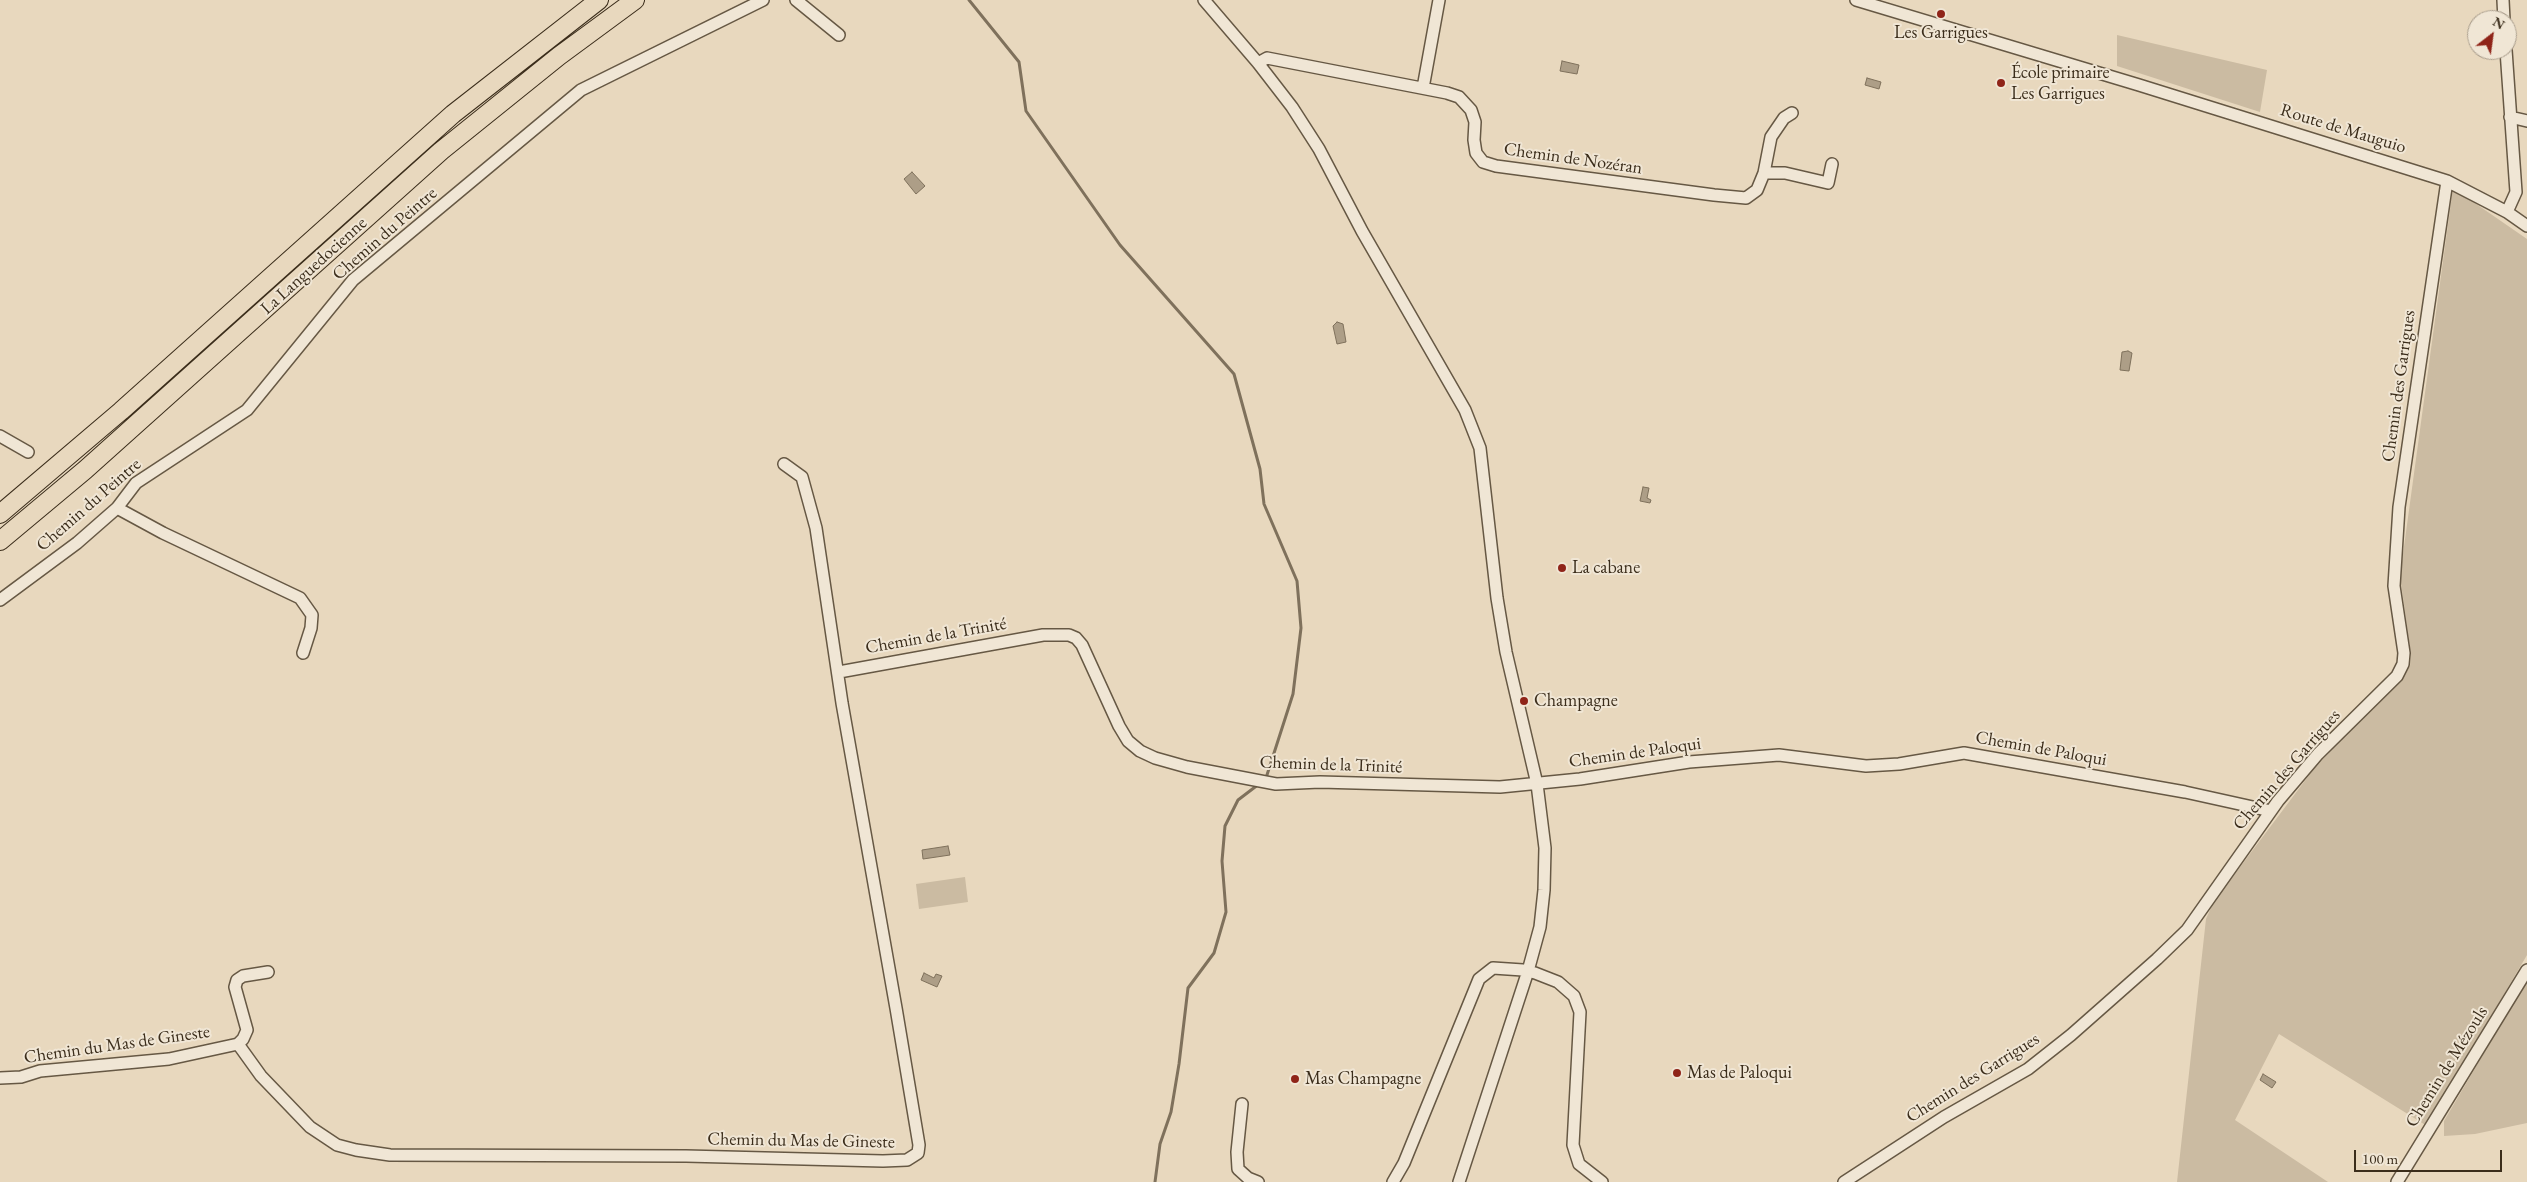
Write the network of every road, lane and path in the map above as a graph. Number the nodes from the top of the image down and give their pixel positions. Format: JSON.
{"nodes":[{"id":1,"x":600,"y":0,"type":"edge"},
{"id":2,"x":635,"y":0,"type":"edge"},
{"id":3,"x":763,"y":0,"type":"edge"},
{"id":4,"x":796,"y":0,"type":"edge"},
{"id":5,"x":1204,"y":0,"type":"edge"},
{"id":6,"x":1439,"y":0,"type":"edge"},
{"id":7,"x":1856,"y":0,"type":"edge"},
{"id":8,"x":839,"y":36,"type":"dead end"},
{"id":9,"x":2507,"y":60,"type":"edge"},
{"id":10,"x":1258,"y":63,"type":"junction"},
{"id":11,"x":1424,"y":88,"type":"junction"},
{"id":12,"x":1792,"y":113,"type":"dead end"},
{"id":13,"x":2510,"y":117,"type":"junction"},
{"id":14,"x":2527,"y":121,"type":"edge"},
{"id":15,"x":1832,"y":164,"type":"dead end"},
{"id":16,"x":1764,"y":173,"type":"junction"},
{"id":17,"x":2446,"y":181,"type":"junction"},
{"id":18,"x":2507,"y":212,"type":"junction"},
{"id":19,"x":2527,"y":226,"type":"edge"},
{"id":20,"x":0,"y":436,"type":"edge"},
{"id":21,"x":28,"y":452,"type":"dead end"},
{"id":22,"x":784,"y":464,"type":"dead end"},
{"id":23,"x":117,"y":508,"type":"junction"},
{"id":24,"x":0,"y":514,"type":"edge"},
{"id":25,"x":0,"y":541,"type":"edge"},
{"id":26,"x":0,"y":600,"type":"edge"},
{"id":27,"x":303,"y":653,"type":"dead end"},
{"id":28,"x":839,"y":672,"type":"junction"},
{"id":29,"x":1536,"y":784,"type":"junction"},
{"id":30,"x":2271,"y":811,"type":"junction"},
{"id":31,"x":2527,"y":970,"type":"edge"},
{"id":32,"x":1528,"y":971,"type":"junction"},
{"id":33,"x":268,"y":972,"type":"dead end"},
{"id":34,"x":238,"y":1044,"type":"junction"},
{"id":35,"x":0,"y":1078,"type":"edge"},
{"id":36,"x":1242,"y":1104,"type":"dead end"},
{"id":37,"x":1258,"y":1182,"type":"edge"},
{"id":38,"x":1393,"y":1182,"type":"edge"},
{"id":39,"x":1459,"y":1182,"type":"edge"},
{"id":40,"x":1602,"y":1182,"type":"edge"},
{"id":41,"x":1844,"y":1182,"type":"edge"},
{"id":42,"x":2397,"y":1182,"type":"edge"}],
"edges":[{"from":1,"to":24,"type":"highway","name":"La Languedocienne"},
{"from":2,"to":25,"type":"highway","name":"La Languedocienne"},
{"from":3,"to":23,"type":"street","name":"Chemin du Peintre"},
{"from":4,"to":8,"type":"street"},
{"from":5,"to":10,"type":"street"},
{"from":6,"to":11,"type":"street"},
{"from":7,"to":17,"type":"street","name":"Route de Mauguio"},
{"from":9,"to":13,"type":"street"},
{"from":10,"to":11,"type":"street","name":"Chemin de Nozéran"},
{"from":10,"to":29,"type":"street"},
{"from":11,"to":16,"type":"street","name":"Chemin de Nozéran"},
{"from":12,"to":16,"type":"street","name":"Chemin de Nozéran"},
{"from":13,"to":14,"type":"street"},
{"from":13,"to":18,"type":"street"},
{"from":15,"to":16,"type":"street"},
{"from":17,"to":18,"type":"street","name":"Route de Mauguio"},
{"from":17,"to":30,"type":"street","name":"Chemin des Garrigues"},
{"from":18,"to":19,"type":"street","name":"Route de Mauguio"},
{"from":20,"to":21,"type":"street"},
{"from":22,"to":28,"type":"street"},
{"from":23,"to":26,"type":"street","name":"Chemin du Peintre"},
{"from":23,"to":27,"type":"street"},
{"from":28,"to":29,"type":"street","name":"Chemin de la Trinité"},
{"from":28,"to":34,"type":"street","name":"Chemin du Mas de Gineste"},
{"from":29,"to":30,"type":"street","name":"Chemin de Paloqui"},
{"from":29,"to":32,"type":"street"},
{"from":30,"to":41,"type":"street","name":"Chemin des Garrigues"},
{"from":31,"to":42,"type":"street","name":"Chemin de Mézouls"},
{"from":32,"to":38,"type":"street"},
{"from":32,"to":39,"type":"street"},
{"from":32,"to":40,"type":"street"},
{"from":33,"to":34,"type":"street"},
{"from":34,"to":35,"type":"street","name":"Chemin du Mas de Gineste"},
{"from":36,"to":37,"type":"street"}]}
